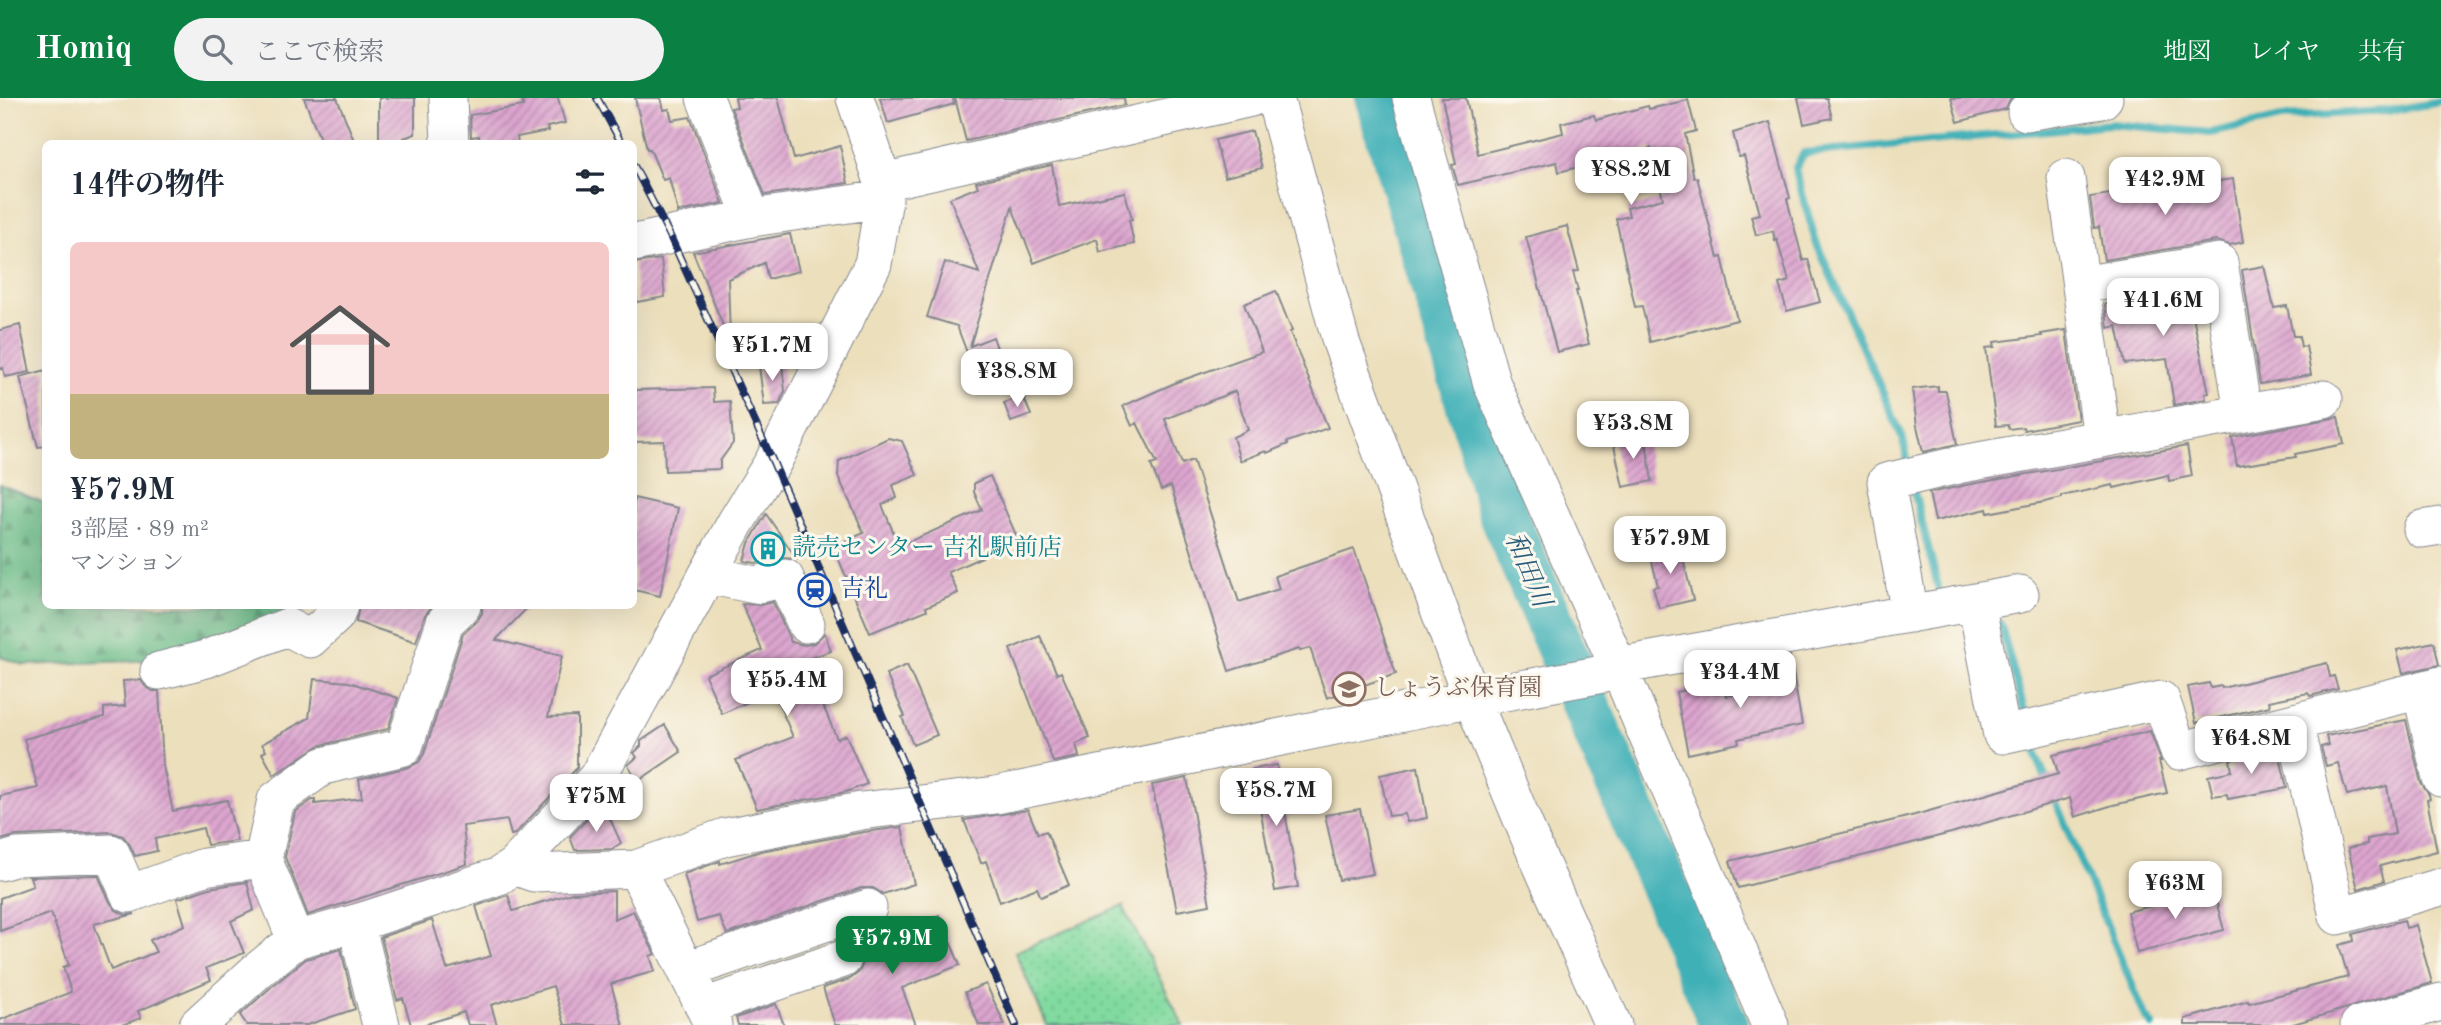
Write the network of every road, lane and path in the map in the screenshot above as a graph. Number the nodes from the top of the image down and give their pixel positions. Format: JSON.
{"nodes":[{"id":1,"x":447,"y":98,"type":"edge"},
{"id":2,"x":705,"y":98,"type":"edge"},
{"id":3,"x":855,"y":98,"type":"edge"},
{"id":4,"x":1251,"y":98,"type":"edge"},
{"id":5,"x":1275,"y":98,"type":"edge"},
{"id":6,"x":1411,"y":98,"type":"edge"},
{"id":7,"x":2104,"y":98,"type":"edge"},
{"id":8,"x":2026,"y":112,"type":"dead end"},
{"id":9,"x":450,"y":140,"type":"edge"},
{"id":10,"x":2066,"y":178,"type":"dead end"},
{"id":11,"x":883,"y":190,"type":"junction"},
{"id":12,"x":752,"y":218,"type":"junction"},
{"id":13,"x":637,"y":242,"type":"edge"},
{"id":14,"x":2081,"y":285,"type":"junction"},
{"id":15,"x":2324,"y":399,"type":"dead end"},
{"id":16,"x":2244,"y":413,"type":"junction"},
{"id":17,"x":2102,"y":438,"type":"junction"},
{"id":18,"x":707,"y":575,"type":"junction"},
{"id":19,"x":2020,"y":594,"type":"dead end"},
{"id":20,"x":1976,"y":602,"type":"junction"},
{"id":21,"x":338,"y":609,"type":"edge"},
{"id":22,"x":459,"y":609,"type":"edge"},
{"id":23,"x":1910,"y":614,"type":"junction"},
{"id":24,"x":806,"y":624,"type":"dead end"},
{"id":25,"x":1610,"y":670,"type":"junction"},
{"id":26,"x":159,"y":671,"type":"dead end"},
{"id":27,"x":2431,"y":688,"type":"edge"},
{"id":28,"x":1477,"y":697,"type":"junction"},
{"id":29,"x":2294,"y":722,"type":"junction"},
{"id":30,"x":2441,"y":778,"type":"edge"},
{"id":31,"x":264,"y":859,"type":"junction"},
{"id":32,"x":0,"y":862,"type":"edge"},
{"id":33,"x":514,"y":866,"type":"junction"},
{"id":34,"x":636,"y":869,"type":"junction"},
{"id":35,"x":2441,"y":887,"type":"edge"},
{"id":36,"x":868,"y":908,"type":"dead end"},
{"id":37,"x":356,"y":923,"type":"junction"},
{"id":38,"x":296,"y":940,"type":"junction"},
{"id":39,"x":843,"y":959,"type":"dead end"},
{"id":40,"x":686,"y":970,"type":"junction"},
{"id":41,"x":2441,"y":1002,"type":"edge"},
{"id":42,"x":709,"y":1016,"type":"edge"},
{"id":43,"x":219,"y":1018,"type":"edge"},
{"id":44,"x":380,"y":1025,"type":"edge"},
{"id":45,"x":1613,"y":1025,"type":"edge"},
{"id":46,"x":1770,"y":1025,"type":"edge"},
{"id":47,"x":2358,"y":1025,"type":"edge"}],
"edges":[{"from":1,"to":9,"type":"street"},
{"from":2,"to":12,"type":"street"},
{"from":3,"to":11,"type":"street"},
{"from":4,"to":11,"type":"street"},
{"from":5,"to":28,"type":"street"},
{"from":6,"to":25,"type":"street"},
{"from":7,"to":8,"type":"street"},
{"from":10,"to":14,"type":"street"},
{"from":11,"to":12,"type":"street"},
{"from":11,"to":18,"type":"street"},
{"from":12,"to":13,"type":"street"},
{"from":14,"to":16,"type":"street"},
{"from":14,"to":17,"type":"street"},
{"from":15,"to":16,"type":"street"},
{"from":16,"to":17,"type":"street"},
{"from":17,"to":23,"type":"street"},
{"from":18,"to":24,"type":"street"},
{"from":18,"to":33,"type":"street"},
{"from":19,"to":20,"type":"street"},
{"from":20,"to":23,"type":"street"},
{"from":20,"to":29,"type":"street"},
{"from":21,"to":26,"type":"street"},
{"from":22,"to":31,"type":"street"},
{"from":23,"to":25,"type":"street"},
{"from":25,"to":28,"type":"street"},
{"from":25,"to":46,"type":"street"},
{"from":27,"to":29,"type":"street"},
{"from":27,"to":30,"type":"street"},
{"from":28,"to":34,"type":"street"},
{"from":28,"to":45,"type":"street"},
{"from":29,"to":35,"type":"street"},
{"from":31,"to":32,"type":"street"},
{"from":31,"to":38,"type":"street"},
{"from":33,"to":34,"type":"street"},
{"from":33,"to":37,"type":"street"},
{"from":34,"to":40,"type":"street"},
{"from":36,"to":40,"type":"street"},
{"from":37,"to":38,"type":"street"},
{"from":37,"to":44,"type":"street"},
{"from":38,"to":43,"type":"street"},
{"from":39,"to":42,"type":"street"},
{"from":40,"to":42,"type":"street"},
{"from":41,"to":47,"type":"street"}]}
